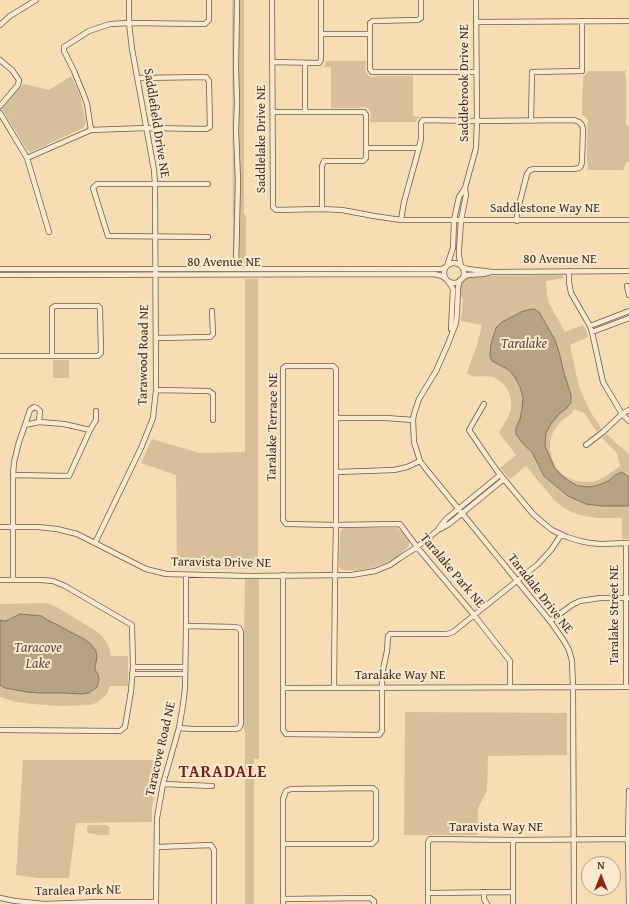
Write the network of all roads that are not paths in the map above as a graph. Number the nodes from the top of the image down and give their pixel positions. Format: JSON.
{"nodes":[{"id":1,"x":36,"y":0,"type":"edge"},
{"id":2,"x":129,"y":0,"type":"edge"},
{"id":3,"x":209,"y":0,"type":"edge"},
{"id":4,"x":237,"y":0,"type":"edge"},
{"id":5,"x":272,"y":0,"type":"edge"},
{"id":6,"x":321,"y":0,"type":"edge"},
{"id":7,"x":421,"y":0,"type":"edge"},
{"id":8,"x":476,"y":0,"type":"edge"},
{"id":9,"x":582,"y":21,"type":"junction"},
{"id":10,"x":629,"y":21,"type":"edge"},
{"id":11,"x":476,"y":22,"type":"junction"},
{"id":12,"x":129,"y":23,"type":"junction"},
{"id":13,"x":0,"y":25,"type":"edge"},
{"id":14,"x":321,"y":34,"type":"junction"},
{"id":15,"x":370,"y":34,"type":"junction"},
{"id":16,"x":0,"y":60,"type":"edge"},
{"id":17,"x":272,"y":62,"type":"junction"},
{"id":18,"x":305,"y":63,"type":"junction"},
{"id":19,"x":476,"y":72,"type":"junction"},
{"id":20,"x":138,"y":78,"type":"junction"},
{"id":21,"x":0,"y":106,"type":"edge"},
{"id":22,"x":273,"y":112,"type":"junction"},
{"id":23,"x":305,"y":112,"type":"junction"},
{"id":24,"x":0,"y":113,"type":"edge"},
{"id":25,"x":477,"y":121,"type":"junction"},
{"id":26,"x":531,"y":121,"type":"junction"},
{"id":27,"x":146,"y":128,"type":"junction"},
{"id":28,"x":90,"y":130,"type":"junction"},
{"id":29,"x":366,"y":148,"type":"junction"},
{"id":30,"x":419,"y":148,"type":"junction"},
{"id":31,"x":27,"y":158,"type":"junction"},
{"id":32,"x":155,"y":184,"type":"junction"},
{"id":33,"x":208,"y":184,"type":"dead end"},
{"id":34,"x":465,"y":188,"type":"junction"},
{"id":35,"x":322,"y":209,"type":"junction"},
{"id":36,"x":401,"y":220,"type":"junction"},
{"id":37,"x":454,"y":220,"type":"junction"},
{"id":38,"x":461,"y":220,"type":"junction"},
{"id":39,"x":629,"y":220,"type":"edge"},
{"id":40,"x":517,"y":221,"type":"junction"},
{"id":41,"x":50,"y":232,"type":"dead end"},
{"id":42,"x":155,"y":236,"type":"junction"},
{"id":43,"x":208,"y":237,"type":"dead end"},
{"id":44,"x":236,"y":264,"type":"dead end"},
{"id":45,"x":462,"y":266,"type":"junction"},
{"id":46,"x":446,"y":267,"type":"junction"},
{"id":47,"x":155,"y":268,"type":"junction"},
{"id":48,"x":0,"y":269,"type":"edge"},
{"id":49,"x":569,"y":271,"type":"junction"},
{"id":50,"x":629,"y":271,"type":"edge"},
{"id":51,"x":492,"y":272,"type":"junction"},
{"id":52,"x":155,"y":274,"type":"junction"},
{"id":53,"x":0,"y":275,"type":"edge"},
{"id":54,"x":447,"y":280,"type":"junction"},
{"id":55,"x":461,"y":280,"type":"junction"},
{"id":56,"x":627,"y":286,"type":"dead end"},
{"id":57,"x":629,"y":295,"type":"edge"},
{"id":58,"x":212,"y":311,"type":"dead end"},
{"id":59,"x":629,"y":311,"type":"edge"},
{"id":60,"x":629,"y":318,"type":"edge"},
{"id":61,"x":590,"y":326,"type":"junction"},
{"id":62,"x":592,"y":332,"type":"junction"},
{"id":63,"x":451,"y":333,"type":"junction"},
{"id":64,"x":156,"y":338,"type":"junction"},
{"id":65,"x":0,"y":356,"type":"edge"},
{"id":66,"x":52,"y":356,"type":"junction"},
{"id":67,"x":156,"y":390,"type":"junction"},
{"id":68,"x":484,"y":404,"type":"dead end"},
{"id":69,"x":629,"y":410,"type":"edge"},
{"id":70,"x":96,"y":411,"type":"dead end"},
{"id":71,"x":622,"y":414,"type":"junction"},
{"id":72,"x":336,"y":418,"type":"junction"},
{"id":73,"x":213,"y":420,"type":"dead end"},
{"id":74,"x":413,"y":420,"type":"junction"},
{"id":75,"x":629,"y":421,"type":"edge"},
{"id":76,"x":39,"y":422,"type":"junction"},
{"id":77,"x":25,"y":425,"type":"junction"},
{"id":78,"x":90,"y":430,"type":"junction"},
{"id":79,"x":586,"y":445,"type":"dead end"},
{"id":80,"x":420,"y":461,"type":"junction"},
{"id":81,"x":336,"y":472,"type":"junction"},
{"id":82,"x":13,"y":475,"type":"junction"},
{"id":83,"x":500,"y":475,"type":"junction"},
{"id":84,"x":504,"y":479,"type":"junction"},
{"id":85,"x":458,"y":509,"type":"junction"},
{"id":86,"x":462,"y":514,"type":"junction"},
{"id":87,"x":336,"y":525,"type":"junction"},
{"id":88,"x":0,"y":527,"type":"edge"},
{"id":89,"x":13,"y":527,"type":"junction"},
{"id":90,"x":438,"y":530,"type":"junction"},
{"id":91,"x":560,"y":535,"type":"junction"},
{"id":92,"x":95,"y":543,"type":"junction"},
{"id":93,"x":627,"y":543,"type":"edge"},
{"id":94,"x":417,"y":547,"type":"junction"},
{"id":95,"x":335,"y":574,"type":"junction"},
{"id":96,"x":186,"y":575,"type":"junction"},
{"id":97,"x":283,"y":575,"type":"junction"},
{"id":98,"x":0,"y":580,"type":"edge"},
{"id":99,"x":13,"y":580,"type":"junction"},
{"id":100,"x":517,"y":581,"type":"junction"},
{"id":101,"x":628,"y":598,"type":"edge"},
{"id":102,"x":474,"y":615,"type":"junction"},
{"id":103,"x":550,"y":621,"type":"junction"},
{"id":104,"x":186,"y":626,"type":"junction"},
{"id":105,"x":133,"y":667,"type":"junction"},
{"id":106,"x":185,"y":667,"type":"junction"},
{"id":107,"x":132,"y":674,"type":"junction"},
{"id":108,"x":185,"y":674,"type":"junction"},
{"id":109,"x":334,"y":687,"type":"junction"},
{"id":110,"x":382,"y":687,"type":"junction"},
{"id":111,"x":510,"y":687,"type":"junction"},
{"id":112,"x":573,"y":687,"type":"junction"},
{"id":113,"x":628,"y":687,"type":"edge"},
{"id":114,"x":284,"y":688,"type":"junction"},
{"id":115,"x":179,"y":728,"type":"junction"},
{"id":116,"x":0,"y":730,"type":"edge"},
{"id":117,"x":163,"y":784,"type":"junction"},
{"id":118,"x":212,"y":786,"type":"dead end"},
{"id":119,"x":629,"y":791,"type":"edge"},
{"id":120,"x":573,"y":839,"type":"junction"},
{"id":121,"x":628,"y":839,"type":"junction"},
{"id":122,"x":513,"y":840,"type":"junction"},
{"id":123,"x":283,"y":844,"type":"junction"},
{"id":124,"x":157,"y":846,"type":"junction"},
{"id":125,"x":484,"y":892,"type":"junction"},
{"id":126,"x":513,"y":892,"type":"junction"},
{"id":127,"x":429,"y":893,"type":"junction"},
{"id":128,"x":0,"y":898,"type":"edge"},
{"id":129,"x":283,"y":901,"type":"edge"},
{"id":130,"x":100,"y":903,"type":"edge"},
{"id":131,"x":156,"y":903,"type":"edge"},
{"id":132,"x":44,"y":904,"type":"edge"},
{"id":133,"x":214,"y":904,"type":"edge"},
{"id":134,"x":374,"y":904,"type":"edge"},
{"id":135,"x":428,"y":904,"type":"edge"},
{"id":136,"x":487,"y":904,"type":"edge"},
{"id":137,"x":513,"y":904,"type":"edge"},
{"id":138,"x":574,"y":904,"type":"edge"},
{"id":139,"x":629,"y":904,"type":"edge"}],
"edges":[{"from":1,"to":13,"type":"street"},
{"from":2,"to":12,"type":"street","name":"Saddlefield Drive NE"},
{"from":3,"to":12,"type":"street"},
{"from":4,"to":44,"type":"street"},
{"from":5,"to":17,"type":"street","name":"Saddlelake Drive NE"},
{"from":6,"to":14,"type":"street"},
{"from":7,"to":15,"type":"street"},
{"from":8,"to":11,"type":"street","name":"Saddlebrook Drive NE"},
{"from":9,"to":10,"type":"street"},
{"from":9,"to":11,"type":"street"},
{"from":9,"to":26,"type":"street"},
{"from":11,"to":19,"type":"street","name":"Saddlebrook Drive NE"},
{"from":12,"to":20,"type":"street","name":"Saddlefield Drive NE"},
{"from":12,"to":28,"type":"street"},
{"from":14,"to":15,"type":"street"},
{"from":14,"to":18,"type":"street"},
{"from":15,"to":19,"type":"street"},
{"from":16,"to":21,"type":"street"},
{"from":17,"to":18,"type":"street"},
{"from":17,"to":22,"type":"street","name":"Saddlelake Drive NE"},
{"from":18,"to":23,"type":"street"},
{"from":19,"to":25,"type":"street","name":"Saddlebrook Drive NE"},
{"from":20,"to":27,"type":"street","name":"Saddlefield Drive NE"},
{"from":20,"to":27,"type":"street"},
{"from":22,"to":23,"type":"street"},
{"from":22,"to":35,"type":"street","name":"Saddlelake Drive NE"},
{"from":23,"to":29,"type":"street"},
{"from":24,"to":31,"type":"street"},
{"from":25,"to":26,"type":"street"},
{"from":25,"to":30,"type":"street"},
{"from":25,"to":34,"type":"street","name":"Saddlebrook Drive NE"},
{"from":26,"to":40,"type":"street"},
{"from":27,"to":28,"type":"street"},
{"from":27,"to":32,"type":"street","name":"Saddlefield Drive NE"},
{"from":28,"to":31,"type":"street"},
{"from":29,"to":30,"type":"street"},
{"from":29,"to":35,"type":"street"},
{"from":30,"to":36,"type":"street"},
{"from":31,"to":41,"type":"street"},
{"from":32,"to":33,"type":"street"},
{"from":32,"to":42,"type":"street","name":"Saddlefield Drive NE"},
{"from":32,"to":42,"type":"street"},
{"from":34,"to":37,"type":"street","name":"Saddlebrook Drive NE"},
{"from":34,"to":38,"type":"street","name":"Saddlebrook Drive NE"},
{"from":35,"to":36,"type":"street","name":"Saddlelake Drive NE"},
{"from":36,"to":37,"type":"street","name":"Saddlelake Drive NE"},
{"from":37,"to":38,"type":"street","name":"Saddlelake Drive NE"},
{"from":37,"to":46,"type":"street","name":"Saddlebrook Drive NE"},
{"from":38,"to":40,"type":"street","name":"Saddlestone Way NE"},
{"from":38,"to":45,"type":"street","name":"Saddlebrook Drive NE"},
{"from":39,"to":40,"type":"street","name":"Saddlestone Way NE"},
{"from":42,"to":43,"type":"street"},
{"from":42,"to":47,"type":"street","name":"Saddlefield Drive NE"},
{"from":45,"to":46,"type":"street"},
{"from":45,"to":51,"type":"street","name":"80 Avenue NE"},
{"from":45,"to":55,"type":"street"},
{"from":46,"to":47,"type":"street","name":"80 Avenue NE"},
{"from":46,"to":54,"type":"street"},
{"from":47,"to":48,"type":"street","name":"80 Avenue NE"},
{"from":47,"to":52,"type":"street","name":"Saddlefield Drive NE"},
{"from":49,"to":50,"type":"street","name":"80 Avenue NE"},
{"from":49,"to":51,"type":"street","name":"80 Avenue NE"},
{"from":49,"to":61,"type":"street"},
{"from":51,"to":55,"type":"street","name":"80 Avenue NE"},
{"from":52,"to":53,"type":"street","name":"80 Avenue NE"},
{"from":52,"to":54,"type":"street","name":"80 Avenue NE"},
{"from":52,"to":64,"type":"street","name":"Tarawood Road NE"},
{"from":54,"to":55,"type":"street"},
{"from":54,"to":63,"type":"street","name":"Taradale Drive NE"},
{"from":55,"to":63,"type":"street","name":"Taradale Drive NE"},
{"from":56,"to":57,"type":"street"},
{"from":58,"to":64,"type":"street"},
{"from":59,"to":61,"type":"street"},
{"from":60,"to":62,"type":"street"},
{"from":61,"to":62,"type":"street"},
{"from":62,"to":71,"type":"street"},
{"from":63,"to":74,"type":"street","name":"Taradale Drive NE"},
{"from":64,"to":67,"type":"street","name":"Tarawood Road NE"},
{"from":65,"to":66,"type":"street"},
{"from":66,"to":66,"type":"street"},
{"from":67,"to":73,"type":"street"},
{"from":67,"to":92,"type":"street","name":"Tarawood Road NE"},
{"from":68,"to":83,"type":"street"},
{"from":69,"to":71,"type":"street"},
{"from":70,"to":78,"type":"street"},
{"from":71,"to":75,"type":"street"},
{"from":71,"to":79,"type":"street"},
{"from":72,"to":74,"type":"street"},
{"from":72,"to":81,"type":"street","name":"Taralake Terrace NE"},
{"from":72,"to":87,"type":"street","name":"Taralake Terrace NE"},
{"from":74,"to":80,"type":"street","name":"Taradale Drive NE"},
{"from":76,"to":77,"type":"street"},
{"from":76,"to":77,"type":"street"},
{"from":76,"to":78,"type":"street"},
{"from":77,"to":82,"type":"street"},
{"from":78,"to":82,"type":"street"},
{"from":80,"to":81,"type":"street"},
{"from":80,"to":85,"type":"street","name":"Taradale Drive NE"},
{"from":81,"to":87,"type":"street","name":"Taralake Terrace NE"},
{"from":82,"to":89,"type":"street"},
{"from":83,"to":84,"type":"street"},
{"from":83,"to":85,"type":"street","name":"Taravista Drive NE"},
{"from":84,"to":86,"type":"street","name":"Taravista Drive NE"},
{"from":84,"to":91,"type":"street"},
{"from":85,"to":86,"type":"street","name":"Taradale Drive NE"},
{"from":85,"to":90,"type":"street","name":"Taravista Drive NE"},
{"from":86,"to":90,"type":"street","name":"Taravista Drive NE"},
{"from":86,"to":100,"type":"street","name":"Taradale Drive NE"},
{"from":87,"to":94,"type":"street","name":"Taralake Park NE"},
{"from":87,"to":95,"type":"street","name":"Taralake Terrace NE"},
{"from":88,"to":89,"type":"street","name":"Taravista Drive NE"},
{"from":89,"to":92,"type":"street","name":"Taravista Drive NE"},
{"from":89,"to":99,"type":"street"},
{"from":90,"to":94,"type":"street","name":"Taravista Drive NE"},
{"from":91,"to":93,"type":"street"},
{"from":91,"to":100,"type":"street"},
{"from":92,"to":96,"type":"street","name":"Taravista Drive NE"},
{"from":93,"to":101,"type":"street","name":"Taralake Street NE"},
{"from":94,"to":95,"type":"street","name":"Taravista Drive NE"},
{"from":94,"to":102,"type":"street","name":"Taralake Park NE"},
{"from":95,"to":97,"type":"street","name":"Taravista Drive NE"},
{"from":95,"to":109,"type":"street","name":"Taralake Terrace NE"},
{"from":96,"to":97,"type":"street","name":"Taravista Drive NE"},
{"from":96,"to":104,"type":"street","name":"Taracove Road NE"},
{"from":97,"to":114,"type":"street"},
{"from":98,"to":99,"type":"street"},
{"from":99,"to":105,"type":"street"},
{"from":100,"to":102,"type":"street"},
{"from":100,"to":103,"type":"street","name":"Taradale Drive NE"},
{"from":101,"to":103,"type":"street"},
{"from":101,"to":113,"type":"street","name":"Taralake Street NE"},
{"from":102,"to":110,"type":"street"},
{"from":102,"to":111,"type":"street","name":"Taralake Park NE"},
{"from":103,"to":112,"type":"street","name":"Taradale Drive NE"},
{"from":104,"to":106,"type":"street","name":"Taracove Road NE"},
{"from":104,"to":115,"type":"street"},
{"from":105,"to":106,"type":"street"},
{"from":105,"to":107,"type":"street"},
{"from":106,"to":108,"type":"street","name":"Taracove Road NE"},
{"from":107,"to":108,"type":"street"},
{"from":107,"to":116,"type":"street"},
{"from":108,"to":115,"type":"street","name":"Taracove Road NE"},
{"from":109,"to":110,"type":"street","name":"Taralake Way NE"},
{"from":109,"to":114,"type":"street","name":"Taralake Way NE"},
{"from":110,"to":111,"type":"street","name":"Taralake Way NE"},
{"from":110,"to":114,"type":"street"},
{"from":111,"to":112,"type":"street","name":"Taralake Way NE"},
{"from":112,"to":113,"type":"street","name":"Taralake Way NE"},
{"from":112,"to":120,"type":"street","name":"Taradale Drive NE"},
{"from":115,"to":117,"type":"street","name":"Taracove Road NE"},
{"from":117,"to":118,"type":"street"},
{"from":117,"to":124,"type":"street","name":"Taracove Road NE"},
{"from":119,"to":121,"type":"street"},
{"from":120,"to":121,"type":"street","name":"Taravista Way NE"},
{"from":120,"to":122,"type":"street","name":"Taravista Way NE"},
{"from":120,"to":138,"type":"street","name":"Taradale Drive NE"},
{"from":121,"to":139,"type":"street"},
{"from":122,"to":126,"type":"street"},
{"from":122,"to":127,"type":"street","name":"Taravista Way NE"},
{"from":123,"to":123,"type":"street"},
{"from":123,"to":129,"type":"street"},
{"from":124,"to":131,"type":"street","name":"Taracove Road NE"},
{"from":124,"to":133,"type":"street"},
{"from":125,"to":126,"type":"street"},
{"from":125,"to":127,"type":"street"},
{"from":125,"to":136,"type":"street"},
{"from":126,"to":137,"type":"street"},
{"from":127,"to":135,"type":"street","name":"Taravista Way NE"},
{"from":128,"to":132,"type":"street","name":"Taralea Park NE"},
{"from":129,"to":134,"type":"street"},
{"from":130,"to":131,"type":"street","name":"Taralea Park NE"},
{"from":130,"to":132,"type":"street","name":"Taralea Park NE"}]}
